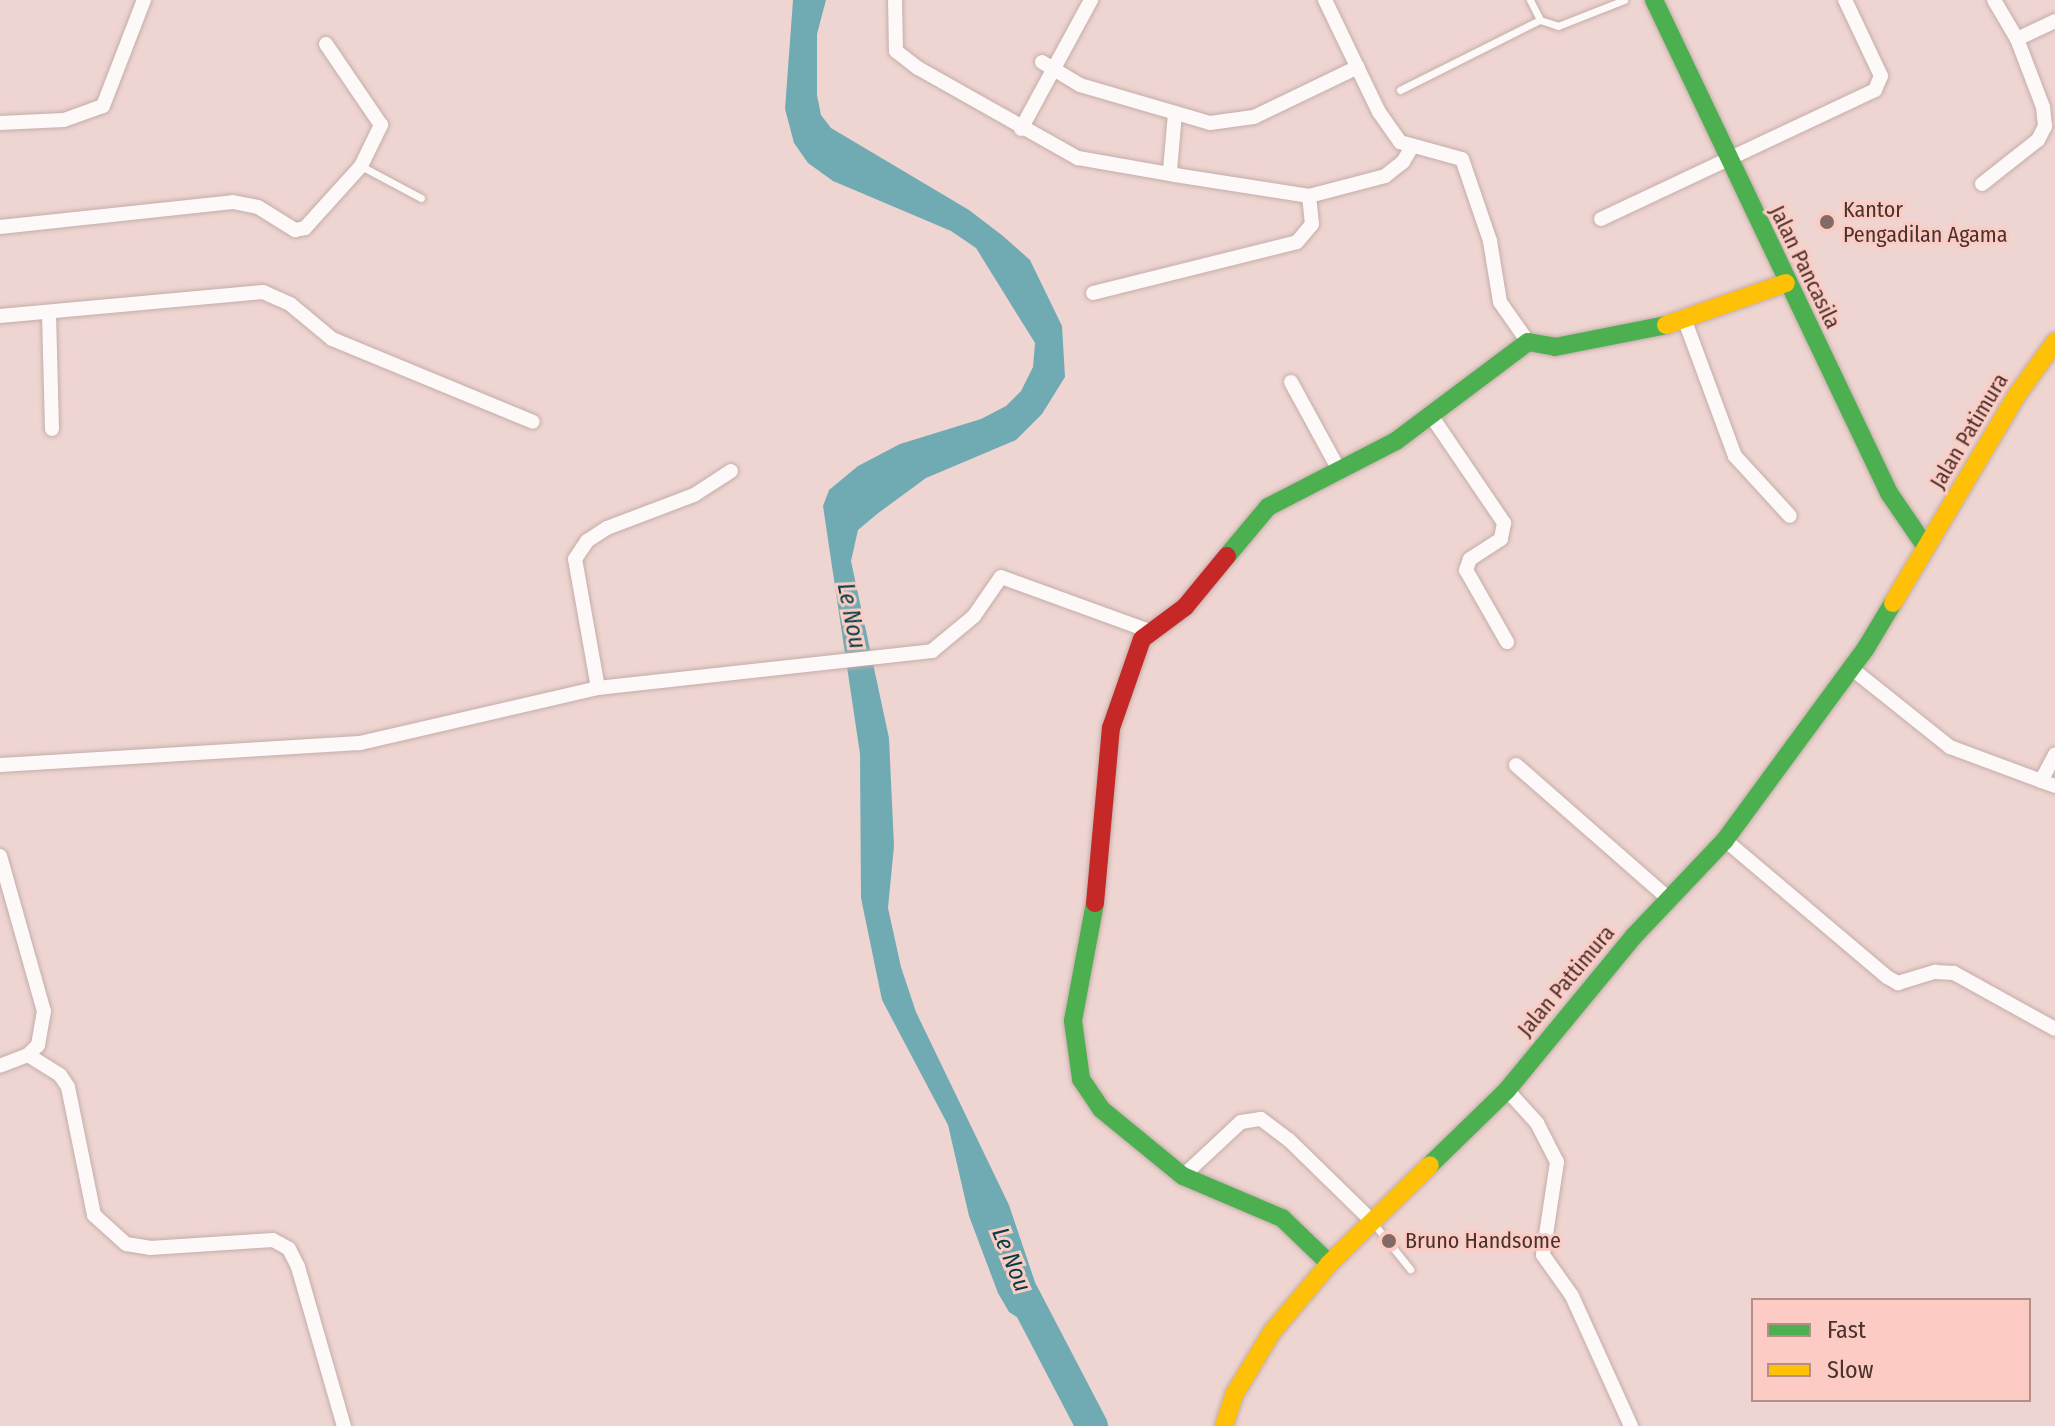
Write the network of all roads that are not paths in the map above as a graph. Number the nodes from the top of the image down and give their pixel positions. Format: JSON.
{"nodes":[{"id":1,"x":144,"y":0,"type":"edge"},
{"id":2,"x":895,"y":0,"type":"edge"},
{"id":3,"x":1091,"y":0,"type":"edge"},
{"id":4,"x":1325,"y":0,"type":"edge"},
{"id":5,"x":1530,"y":0,"type":"edge"},
{"id":6,"x":1624,"y":0,"type":"edge"},
{"id":7,"x":1654,"y":0,"type":"edge"},
{"id":8,"x":1845,"y":0,"type":"edge"},
{"id":9,"x":1994,"y":0,"type":"edge"},
{"id":10,"x":1540,"y":20,"type":"junction"},
{"id":11,"x":2055,"y":21,"type":"edge"},
{"id":12,"x":2017,"y":39,"type":"junction"},
{"id":13,"x":326,"y":44,"type":"dead end"},
{"id":14,"x":1042,"y":62,"type":"dead end"},
{"id":15,"x":1358,"y":67,"type":"junction"},
{"id":16,"x":1055,"y":74,"type":"junction"},
{"id":17,"x":1400,"y":90,"type":"dead end"},
{"id":18,"x":1175,"y":113,"type":"junction"},
{"id":19,"x":0,"y":123,"type":"edge"},
{"id":20,"x":1021,"y":129,"type":"junction"},
{"id":21,"x":1411,"y":148,"type":"junction"},
{"id":22,"x":1727,"y":157,"type":"junction"},
{"id":23,"x":361,"y":166,"type":"junction"},
{"id":24,"x":1175,"y":175,"type":"junction"},
{"id":25,"x":1982,"y":184,"type":"dead end"},
{"id":26,"x":1309,"y":196,"type":"junction"},
{"id":27,"x":421,"y":198,"type":"dead end"},
{"id":28,"x":1601,"y":219,"type":"dead end"},
{"id":29,"x":0,"y":227,"type":"edge"},
{"id":30,"x":1786,"y":283,"type":"junction"},
{"id":31,"x":1093,"y":293,"type":"dead end"},
{"id":32,"x":49,"y":314,"type":"junction"},
{"id":33,"x":0,"y":316,"type":"edge"},
{"id":34,"x":1685,"y":321,"type":"junction"},
{"id":35,"x":1528,"y":342,"type":"junction"},
{"id":36,"x":2055,"y":342,"type":"edge"},
{"id":37,"x":1291,"y":382,"type":"dead end"},
{"id":38,"x":1430,"y":414,"type":"junction"},
{"id":39,"x":533,"y":422,"type":"dead end"},
{"id":40,"x":52,"y":429,"type":"dead end"},
{"id":41,"x":1339,"y":470,"type":"junction"},
{"id":42,"x":731,"y":471,"type":"dead end"},
{"id":43,"x":1790,"y":516,"type":"dead end"},
{"id":44,"x":1926,"y":547,"type":"junction"},
{"id":45,"x":1149,"y":631,"type":"junction"},
{"id":46,"x":1507,"y":642,"type":"dead end"},
{"id":47,"x":1851,"y":668,"type":"junction"},
{"id":48,"x":598,"y":688,"type":"junction"},
{"id":49,"x":2055,"y":755,"type":"edge"},
{"id":50,"x":0,"y":765,"type":"edge"},
{"id":51,"x":1516,"y":765,"type":"dead end"},
{"id":52,"x":2048,"y":784,"type":"edge"},
{"id":53,"x":1725,"y":840,"type":"junction"},
{"id":54,"x":0,"y":856,"type":"edge"},
{"id":55,"x":1668,"y":898,"type":"junction"},
{"id":56,"x":2055,"y":1029,"type":"edge"},
{"id":57,"x":28,"y":1055,"type":"junction"},
{"id":58,"x":0,"y":1066,"type":"edge"},
{"id":59,"x":1507,"y":1090,"type":"junction"},
{"id":60,"x":1183,"y":1176,"type":"junction"},
{"id":61,"x":1370,"y":1219,"type":"junction"},
{"id":62,"x":1329,"y":1263,"type":"junction"},
{"id":63,"x":1410,"y":1269,"type":"dead end"},
{"id":64,"x":344,"y":1426,"type":"edge"},
{"id":65,"x":1224,"y":1426,"type":"edge"},
{"id":66,"x":1631,"y":1426,"type":"edge"}],
"edges":[{"from":1,"to":19,"type":"street"},
{"from":2,"to":20,"type":"street"},
{"from":3,"to":16,"type":"street"},
{"from":4,"to":15,"type":"street"},
{"from":5,"to":10,"type":"lane"},
{"from":6,"to":10,"type":"lane"},
{"from":7,"to":22,"type":"street","name":"Jalan Pancasila"},
{"from":8,"to":22,"type":"street"},
{"from":9,"to":12,"type":"street"},
{"from":10,"to":17,"type":"lane"},
{"from":11,"to":12,"type":"street"},
{"from":12,"to":25,"type":"street"},
{"from":13,"to":23,"type":"street"},
{"from":14,"to":16,"type":"street"},
{"from":15,"to":18,"type":"street"},
{"from":15,"to":21,"type":"street"},
{"from":16,"to":18,"type":"street"},
{"from":16,"to":20,"type":"street"},
{"from":18,"to":24,"type":"street"},
{"from":20,"to":24,"type":"street"},
{"from":21,"to":26,"type":"street"},
{"from":21,"to":35,"type":"street"},
{"from":22,"to":28,"type":"street"},
{"from":22,"to":30,"type":"street","name":"Jalan Pancasila"},
{"from":23,"to":27,"type":"lane"},
{"from":23,"to":29,"type":"street"},
{"from":24,"to":26,"type":"street"},
{"from":26,"to":31,"type":"street"},
{"from":30,"to":34,"type":"street"},
{"from":30,"to":44,"type":"street","name":"Jalan Pancasila"},
{"from":32,"to":33,"type":"street"},
{"from":32,"to":39,"type":"street"},
{"from":32,"to":40,"type":"street"},
{"from":34,"to":35,"type":"street"},
{"from":34,"to":43,"type":"street"},
{"from":35,"to":38,"type":"street"},
{"from":36,"to":44,"type":"street","name":"Jalan Patimura"},
{"from":37,"to":41,"type":"street"},
{"from":38,"to":41,"type":"street"},
{"from":38,"to":46,"type":"street"},
{"from":41,"to":45,"type":"street"},
{"from":42,"to":48,"type":"street"},
{"from":44,"to":47,"type":"street","name":"Jalan Pattimura"},
{"from":45,"to":48,"type":"street"},
{"from":45,"to":60,"type":"street"},
{"from":47,"to":52,"type":"street"},
{"from":47,"to":53,"type":"street","name":"Jalan Pattimura"},
{"from":48,"to":50,"type":"street"},
{"from":49,"to":52,"type":"street"},
{"from":51,"to":55,"type":"street"},
{"from":53,"to":55,"type":"street","name":"Jalan Pattimura"},
{"from":53,"to":56,"type":"street"},
{"from":54,"to":57,"type":"street"},
{"from":55,"to":59,"type":"street","name":"Jalan Pattimura"},
{"from":57,"to":58,"type":"street"},
{"from":57,"to":64,"type":"street"},
{"from":59,"to":61,"type":"street","name":"Jalan Pattimura"},
{"from":59,"to":66,"type":"street"},
{"from":60,"to":61,"type":"street"},
{"from":60,"to":62,"type":"street"},
{"from":61,"to":62,"type":"street","name":"Jalan Pattimura"},
{"from":61,"to":63,"type":"lane"},
{"from":62,"to":65,"type":"street","name":"Jalan Pattimura"}]}
